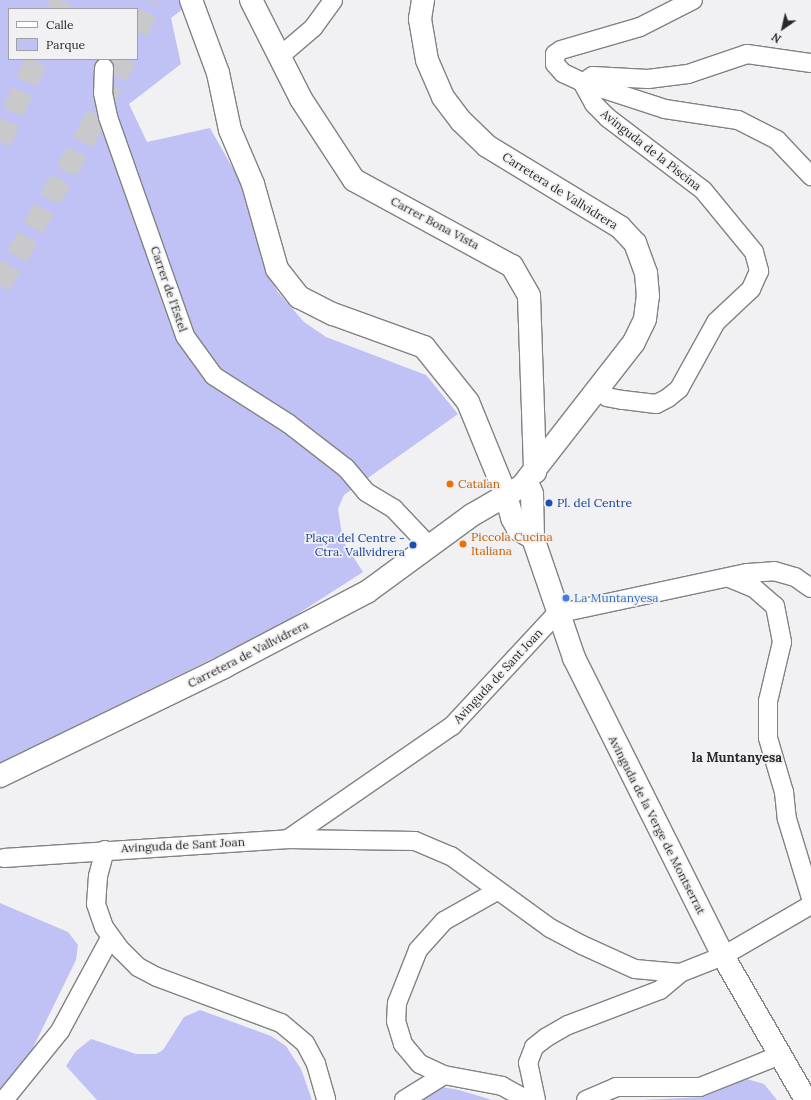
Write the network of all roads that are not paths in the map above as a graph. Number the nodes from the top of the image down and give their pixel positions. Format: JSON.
{"nodes":[{"id":1,"x":191,"y":0,"type":"edge"},
{"id":2,"x":251,"y":0,"type":"edge"},
{"id":3,"x":333,"y":0,"type":"edge"},
{"id":4,"x":423,"y":0,"type":"edge"},
{"id":5,"x":693,"y":0,"type":"edge"},
{"id":6,"x":279,"y":57,"type":"junction"},
{"id":7,"x":811,"y":63,"type":"edge"},
{"id":8,"x":104,"y":68,"type":"dead end"},
{"id":9,"x":582,"y":82,"type":"junction"},
{"id":10,"x":811,"y":176,"type":"edge"},
{"id":11,"x":597,"y":390,"type":"junction"},
{"id":12,"x":531,"y":477,"type":"junction"},
{"id":13,"x":506,"y":495,"type":"junction"},
{"id":14,"x":533,"y":538,"type":"junction"},
{"id":15,"x":430,"y":546,"type":"junction"},
{"id":16,"x":729,"y":578,"type":"junction"},
{"id":17,"x":811,"y":588,"type":"edge"},
{"id":18,"x":556,"y":614,"type":"junction"},
{"id":19,"x":0,"y":776,"type":"edge"},
{"id":20,"x":288,"y":839,"type":"junction"},
{"id":21,"x":105,"y":850,"type":"junction"},
{"id":22,"x":4,"y":858,"type":"dead end"},
{"id":23,"x":497,"y":891,"type":"junction"},
{"id":24,"x":811,"y":898,"type":"edge"},
{"id":25,"x":811,"y":905,"type":"edge"},
{"id":26,"x":110,"y":938,"type":"junction"},
{"id":27,"x":723,"y":956,"type":"junction"},
{"id":28,"x":680,"y":973,"type":"junction"},
{"id":29,"x":778,"y":1056,"type":"junction"},
{"id":30,"x":444,"y":1075,"type":"junction"},
{"id":31,"x":4,"y":1100,"type":"edge"},
{"id":32,"x":326,"y":1100,"type":"edge"},
{"id":33,"x":404,"y":1100,"type":"edge"},
{"id":34,"x":527,"y":1100,"type":"edge"},
{"id":35,"x":536,"y":1100,"type":"edge"},
{"id":36,"x":586,"y":1100,"type":"edge"},
{"id":37,"x":806,"y":1100,"type":"edge"}],
"edges":[{"from":1,"to":13,"type":"street"},
{"from":2,"to":6,"type":"street","name":"Carrer Bona Vista"},
{"from":3,"to":6,"type":"street"},
{"from":4,"to":11,"type":"street","name":"Carretera de Vallvidrera"},
{"from":5,"to":9,"type":"street"},
{"from":6,"to":12,"type":"street","name":"Carrer Bona Vista"},
{"from":7,"to":9,"type":"street"},
{"from":8,"to":15,"type":"street","name":"Carrer de l'Estel"},
{"from":9,"to":10,"type":"street","name":"Avinguda de la Piscina"},
{"from":9,"to":11,"type":"street","name":"Avinguda de la Piscina"},
{"from":11,"to":12,"type":"street","name":"Carretera de Vallvidrera"},
{"from":12,"to":13,"type":"street","name":"Carretera de Vallvidrera"},
{"from":12,"to":14,"type":"street","name":"Carrer Bona Vista"},
{"from":13,"to":14,"type":"street"},
{"from":13,"to":15,"type":"street","name":"Carretera de Vallvidrera"},
{"from":14,"to":18,"type":"street","name":"Avinguda de la Verge de Montserrat"},
{"from":15,"to":19,"type":"street","name":"Carretera de Vallvidrera"},
{"from":16,"to":17,"type":"street"},
{"from":16,"to":18,"type":"street"},
{"from":16,"to":24,"type":"street"},
{"from":18,"to":20,"type":"street","name":"Avinguda de Sant Joan"},
{"from":18,"to":27,"type":"street","name":"Avinguda de la Verge de Montserrat"},
{"from":20,"to":21,"type":"street","name":"Avinguda de Sant Joan"},
{"from":20,"to":23,"type":"street"},
{"from":21,"to":22,"type":"street"},
{"from":21,"to":26,"type":"street","name":"Avinguda de Sant Joan"},
{"from":23,"to":28,"type":"street"},
{"from":23,"to":30,"type":"street"},
{"from":25,"to":27,"type":"street"},
{"from":26,"to":31,"type":"street"},
{"from":26,"to":32,"type":"street","name":"Avinguda de Sant Joan"},
{"from":27,"to":28,"type":"street"},
{"from":27,"to":29,"type":"street","name":"Avinguda de la Verge de Montserrat"},
{"from":28,"to":35,"type":"street"},
{"from":29,"to":36,"type":"street"},
{"from":29,"to":37,"type":"street","name":"Avinguda de la Verge de Montserrat"},
{"from":30,"to":33,"type":"street"},
{"from":30,"to":34,"type":"street"}]}
